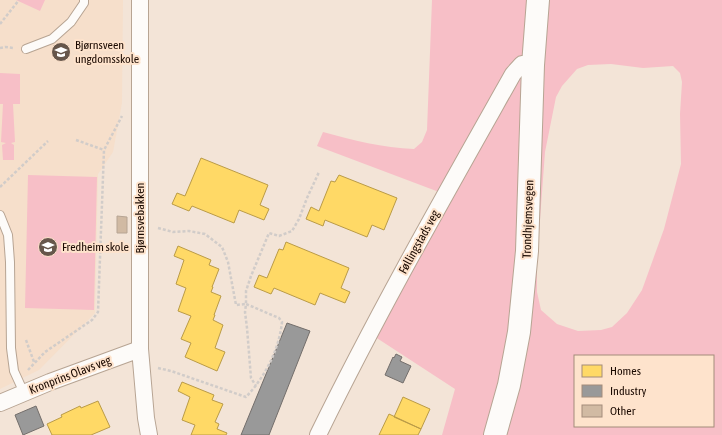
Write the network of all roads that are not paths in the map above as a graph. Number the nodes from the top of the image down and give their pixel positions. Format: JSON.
{"nodes":[{"id":1,"x":84,"y":0,"type":"edge"},
{"id":2,"x":140,"y":0,"type":"edge"},
{"id":3,"x":538,"y":0,"type":"edge"},
{"id":4,"x":26,"y":49,"type":"dead end"},
{"id":5,"x":533,"y":65,"type":"junction"},
{"id":6,"x":0,"y":215,"type":"edge"},
{"id":7,"x":140,"y":349,"type":"junction"},
{"id":8,"x":22,"y":388,"type":"junction"},
{"id":9,"x":0,"y":403,"type":"edge"},
{"id":10,"x":149,"y":435,"type":"edge"},
{"id":11,"x":318,"y":435,"type":"edge"},
{"id":12,"x":495,"y":435,"type":"edge"}],
"edges":[{"from":1,"to":4,"type":"lane"},
{"from":2,"to":7,"type":"street","name":"Bjørnsvebakken"},
{"from":3,"to":5,"type":"main road","name":"Trondhjemsvegen"},
{"from":5,"to":11,"type":"street","name":"Føllingstads veg"},
{"from":5,"to":12,"type":"main road","name":"Trondhjemsvegen"},
{"from":6,"to":8,"type":"lane"},
{"from":7,"to":8,"type":"street","name":"Kronprins Olavs veg"},
{"from":7,"to":10,"type":"street","name":"Bjørnsvebakken"},
{"from":8,"to":9,"type":"street","name":"Kronprins Olavs veg"}]}
